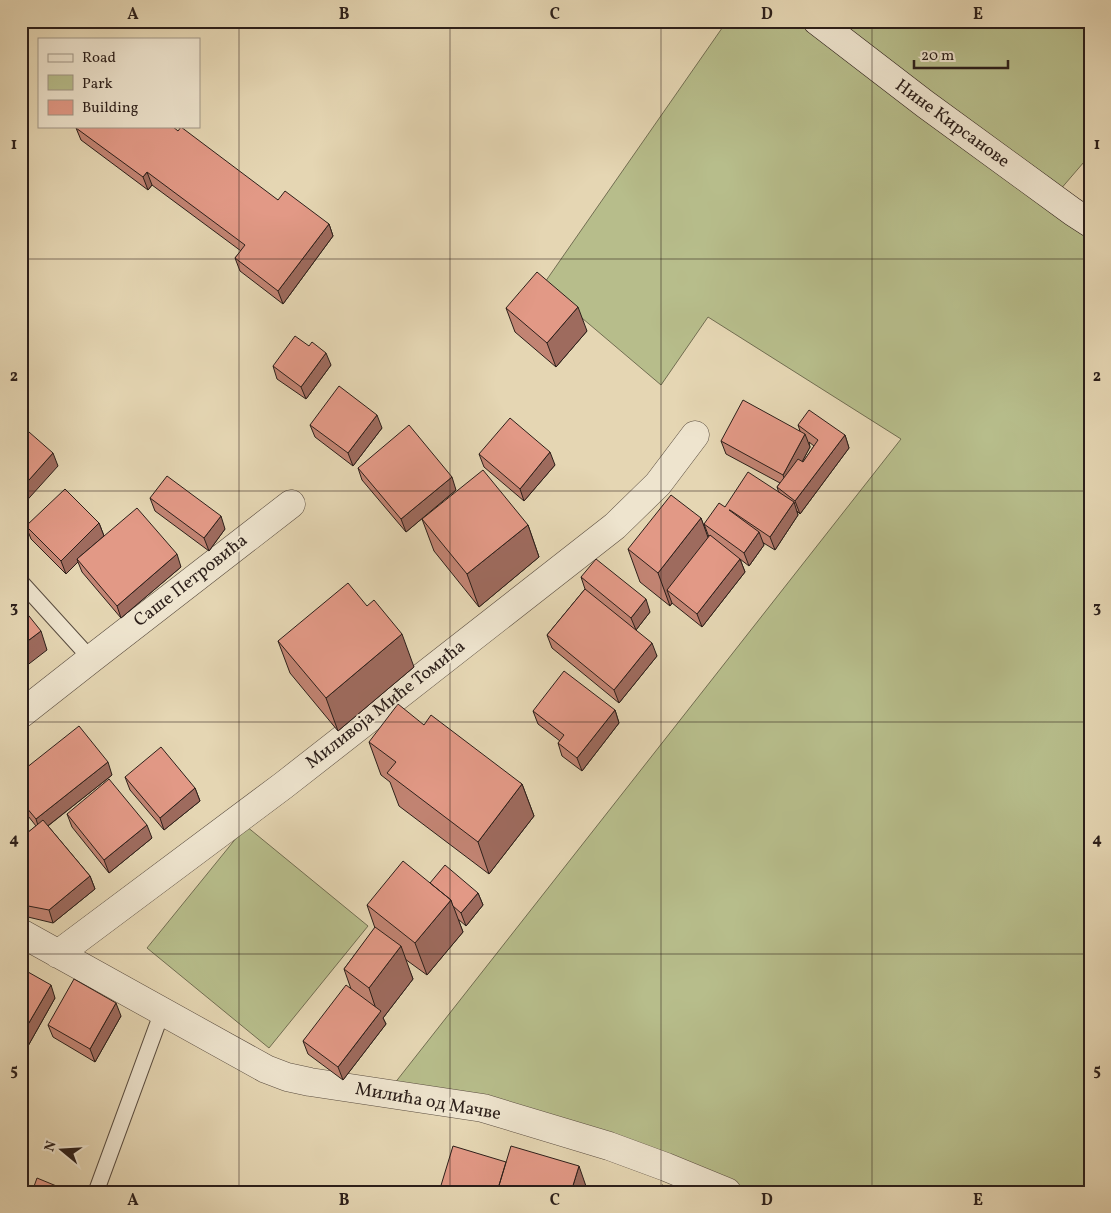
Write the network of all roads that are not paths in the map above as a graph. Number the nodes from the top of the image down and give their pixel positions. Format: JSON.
{"nodes":[{"id":1,"x":817,"y":21,"type":"edge"},
{"id":2,"x":1090,"y":223,"type":"edge"},
{"id":3,"x":694,"y":435,"type":"dead end"},
{"id":4,"x":291,"y":504,"type":"dead end"},
{"id":5,"x":21,"y":582,"type":"edge"},
{"id":6,"x":91,"y":659,"type":"junction"},
{"id":7,"x":21,"y":714,"type":"edge"},
{"id":8,"x":21,"y":933,"type":"edge"},
{"id":9,"x":58,"y":954,"type":"junction"},
{"id":10,"x":162,"y":1012,"type":"junction"},
{"id":11,"x":96,"y":1192,"type":"edge"},
{"id":12,"x":727,"y":1192,"type":"edge"}],
"edges":[{"from":1,"to":2,"type":"street","name":"Нине Кирсанове"},
{"from":3,"to":9,"type":"street","name":"Миливоја Миће Томића"},
{"from":4,"to":6,"type":"street","name":"Саше Петровића"},
{"from":5,"to":6,"type":"lane"},
{"from":6,"to":7,"type":"street","name":"Саше Петровића"},
{"from":8,"to":9,"type":"street","name":"Милића од Мачве"},
{"from":9,"to":10,"type":"street","name":"Милића од Мачве"},
{"from":10,"to":11,"type":"lane"},
{"from":10,"to":12,"type":"street","name":"Милића од Мачве"}]}
